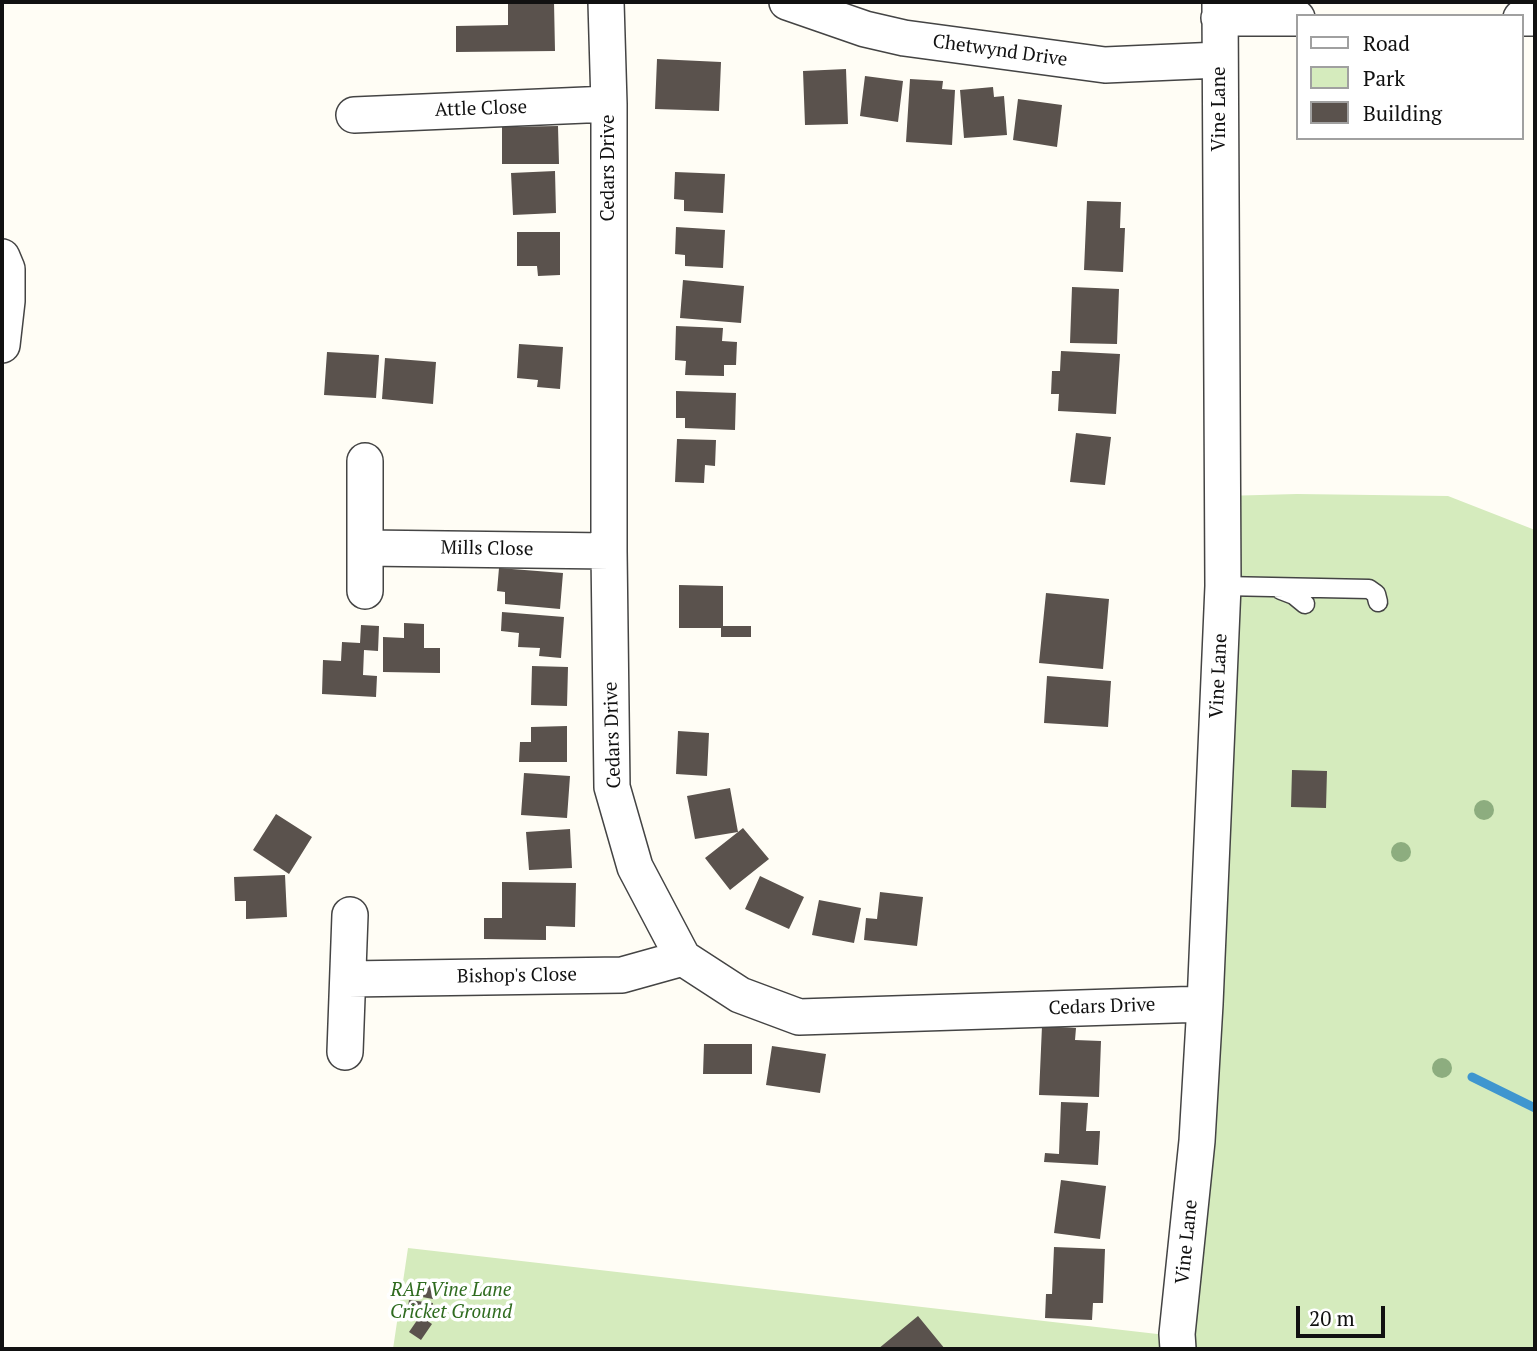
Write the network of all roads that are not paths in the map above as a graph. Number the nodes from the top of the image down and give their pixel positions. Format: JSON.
{"nodes":[{"id":1,"x":606,"y":2,"type":"edge"},
{"id":2,"x":787,"y":2,"type":"edge"},
{"id":3,"x":1219,"y":10,"type":"edge"},
{"id":4,"x":1296,"y":18,"type":"edge"},
{"id":5,"x":1219,"y":60,"type":"junction"},
{"id":6,"x":609,"y":104,"type":"junction"},
{"id":7,"x":354,"y":114,"type":"dead end"},
{"id":8,"x":4,"y":263,"type":"edge"},
{"id":9,"x":2,"y":345,"type":"edge"},
{"id":10,"x":365,"y":461,"type":"dead end"},
{"id":11,"x":365,"y":548,"type":"junction"},
{"id":12,"x":609,"y":551,"type":"junction"},
{"id":13,"x":1223,"y":586,"type":"junction"},
{"id":14,"x":1271,"y":587,"type":"junction"},
{"id":15,"x":365,"y":591,"type":"dead end"},
{"id":16,"x":1378,"y":602,"type":"dead end"},
{"id":17,"x":1305,"y":604,"type":"dead end"},
{"id":18,"x":350,"y":915,"type":"dead end"},
{"id":19,"x":683,"y":958,"type":"junction"},
{"id":20,"x":348,"y":979,"type":"junction"},
{"id":21,"x":1205,"y":1004,"type":"junction"},
{"id":22,"x":345,"y":1052,"type":"dead end"},
{"id":23,"x":1178,"y":1349,"type":"edge"}],
"edges":[{"from":1,"to":6,"type":"street","name":"Cedars Drive"},
{"from":2,"to":5,"type":"street","name":"Chetwynd Drive"},
{"from":3,"to":4,"type":"street"},
{"from":3,"to":5,"type":"street","name":"Vine Lane"},
{"from":5,"to":13,"type":"street","name":"Vine Lane"},
{"from":6,"to":7,"type":"street","name":"Attle Close"},
{"from":6,"to":12,"type":"street","name":"Cedars Drive"},
{"from":8,"to":9,"type":"street"},
{"from":10,"to":11,"type":"street"},
{"from":11,"to":12,"type":"street","name":"Mills Close"},
{"from":11,"to":15,"type":"street"},
{"from":12,"to":19,"type":"street","name":"Cedars Drive"},
{"from":13,"to":14,"type":"lane"},
{"from":13,"to":21,"type":"street","name":"Vine Lane"},
{"from":14,"to":16,"type":"lane"},
{"from":14,"to":17,"type":"lane"},
{"from":18,"to":20,"type":"street"},
{"from":19,"to":20,"type":"street","name":"Bishop's Close"},
{"from":19,"to":21,"type":"street","name":"Cedars Drive"},
{"from":20,"to":22,"type":"street"},
{"from":21,"to":23,"type":"street","name":"Vine Lane"}]}
